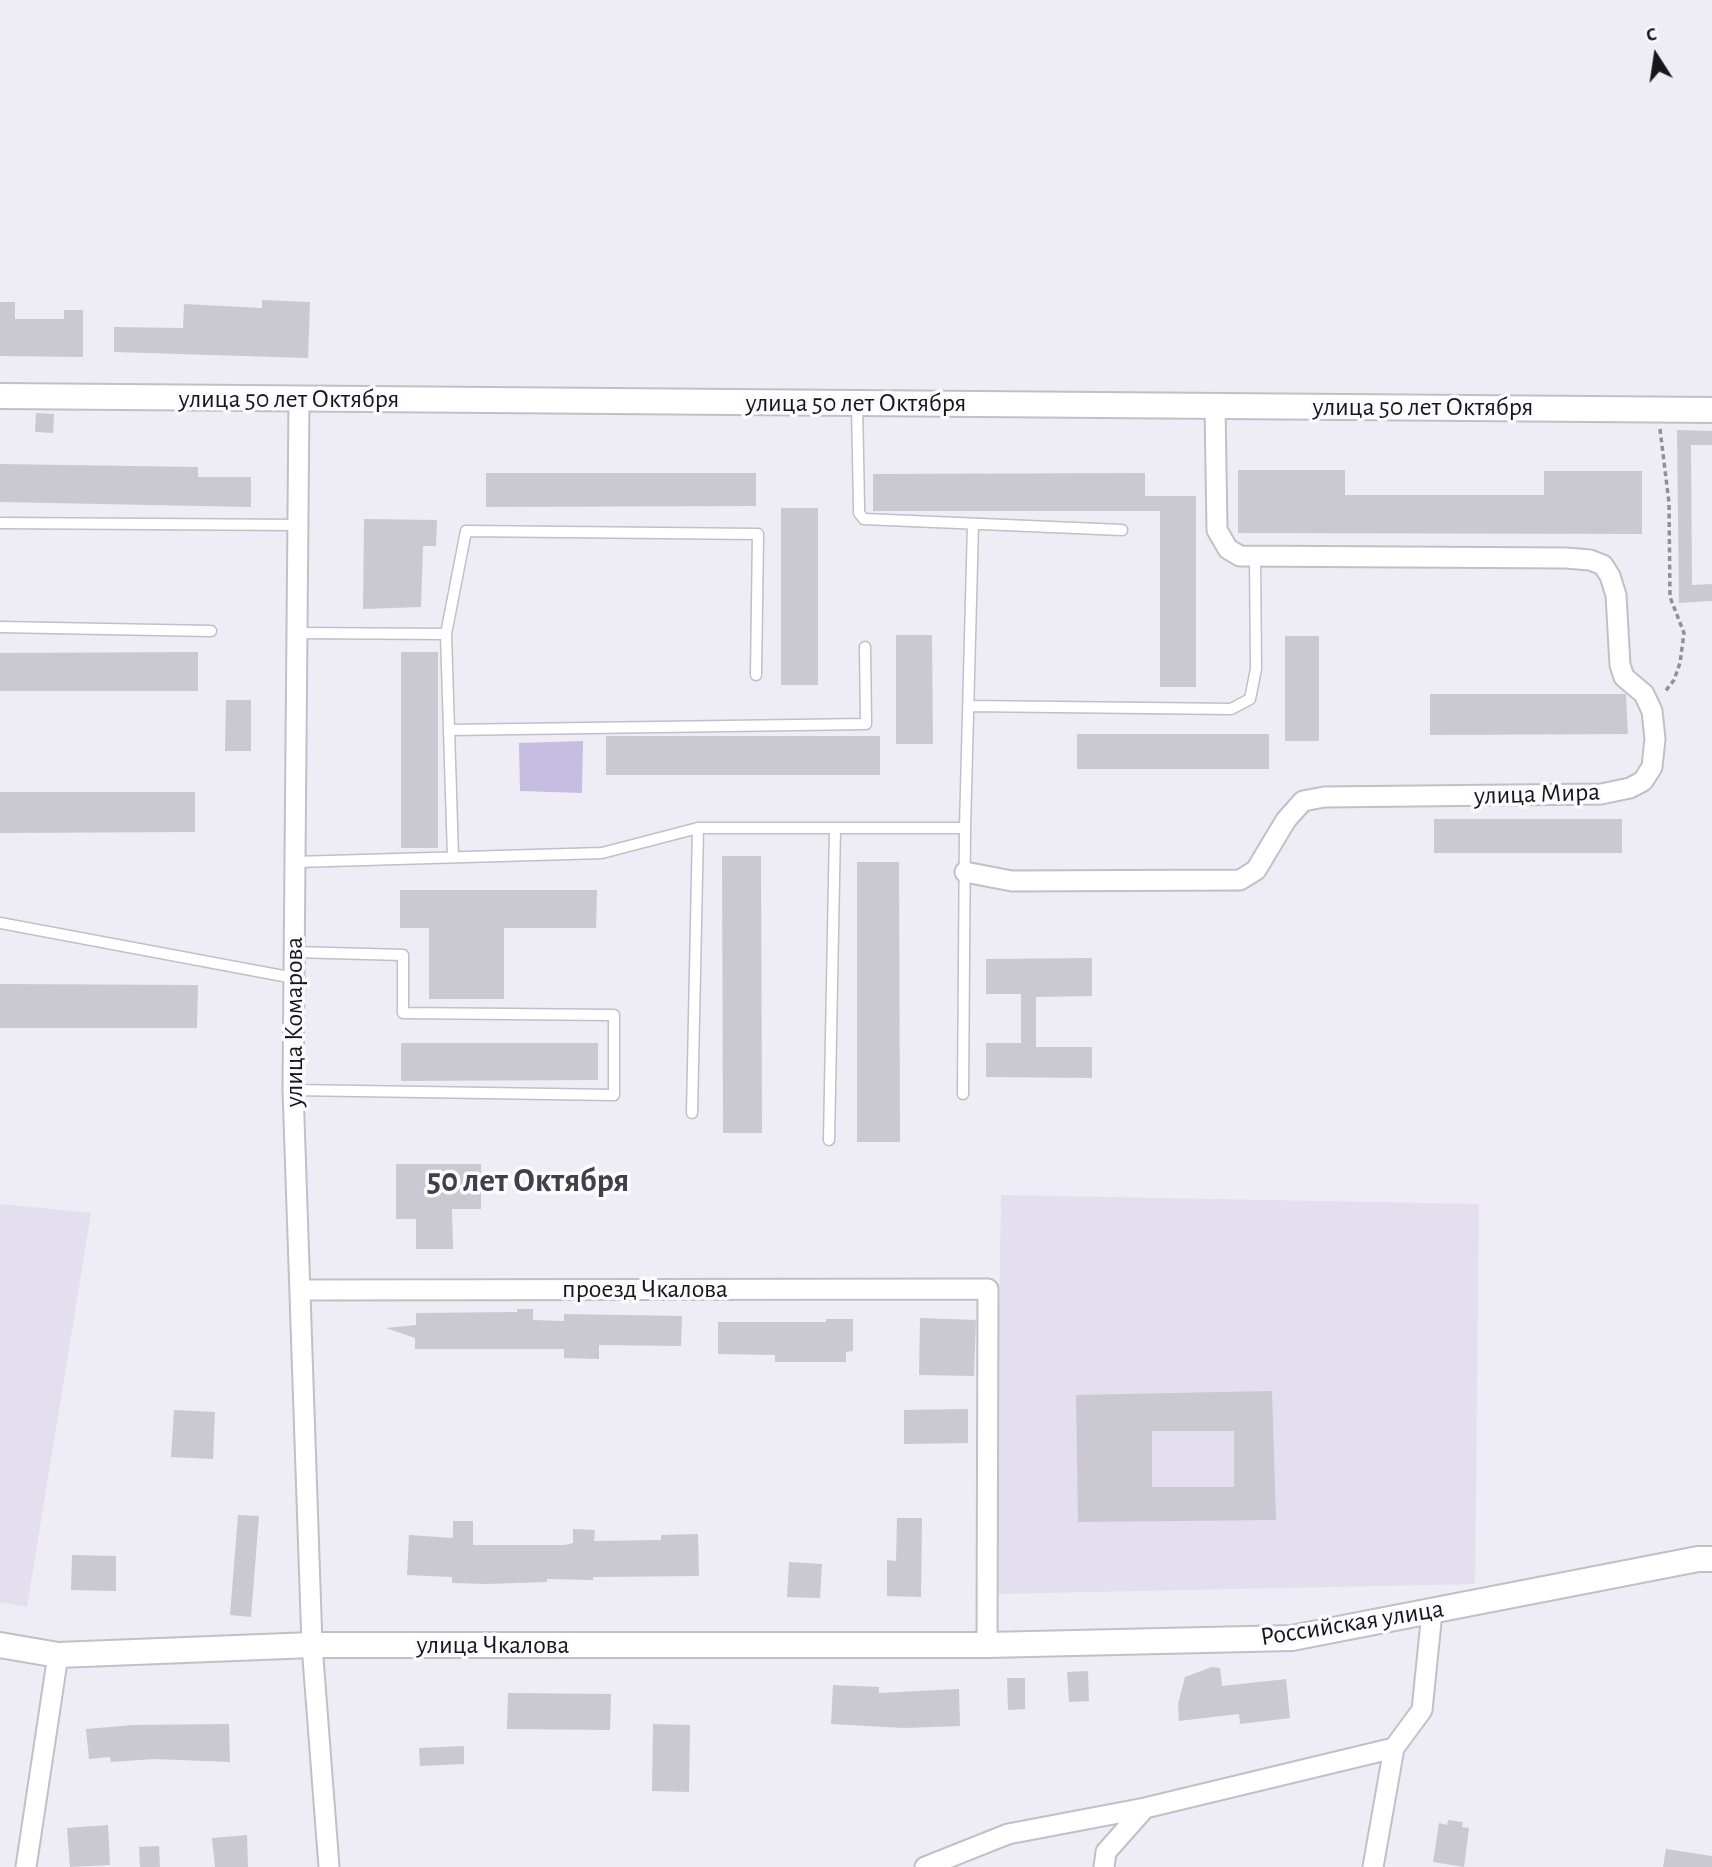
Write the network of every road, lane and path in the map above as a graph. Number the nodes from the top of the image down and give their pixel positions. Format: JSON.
{"nodes":[{"id":1,"x":0,"y":396,"type":"edge"},
{"id":2,"x":299,"y":399,"type":"junction"},
{"id":3,"x":857,"y":403,"type":"junction"},
{"id":4,"x":1215,"y":406,"type":"junction"},
{"id":5,"x":1660,"y":409,"type":"junction"},
{"id":6,"x":1712,"y":410,"type":"edge"},
{"id":7,"x":0,"y":523,"type":"edge"},
{"id":8,"x":973,"y":524,"type":"junction"},
{"id":9,"x":298,"y":525,"type":"junction"},
{"id":10,"x":1122,"y":530,"type":"dead end"},
{"id":11,"x":1255,"y":557,"type":"junction"},
{"id":12,"x":0,"y":627,"type":"edge"},
{"id":13,"x":211,"y":631,"type":"dead end"},
{"id":14,"x":297,"y":633,"type":"junction"},
{"id":15,"x":446,"y":634,"type":"junction"},
{"id":16,"x":865,"y":647,"type":"dead end"},
{"id":17,"x":756,"y":675,"type":"dead end"},
{"id":18,"x":1650,"y":705,"type":"junction"},
{"id":19,"x":970,"y":706,"type":"junction"},
{"id":20,"x":449,"y":730,"type":"junction"},
{"id":21,"x":698,"y":828,"type":"junction"},
{"id":22,"x":835,"y":828,"type":"junction"},
{"id":23,"x":965,"y":828,"type":"junction"},
{"id":24,"x":453,"y":857,"type":"junction"},
{"id":25,"x":295,"y":862,"type":"junction"},
{"id":26,"x":965,"y":872,"type":"junction"},
{"id":27,"x":0,"y":923,"type":"edge"},
{"id":28,"x":293,"y":952,"type":"junction"},
{"id":29,"x":294,"y":978,"type":"junction"},
{"id":30,"x":293,"y":1090,"type":"junction"},
{"id":31,"x":963,"y":1094,"type":"dead end"},
{"id":32,"x":692,"y":1114,"type":"dead end"},
{"id":33,"x":828,"y":1140,"type":"dead end"},
{"id":34,"x":301,"y":1290,"type":"junction"},
{"id":35,"x":1712,"y":1559,"type":"edge"},
{"id":36,"x":1432,"y":1612,"type":"junction"},
{"id":37,"x":0,"y":1645,"type":"edge"},
{"id":38,"x":312,"y":1645,"type":"junction"},
{"id":39,"x":987,"y":1646,"type":"junction"},
{"id":40,"x":58,"y":1655,"type":"junction"},
{"id":41,"x":1394,"y":1748,"type":"junction"},
{"id":42,"x":1145,"y":1808,"type":"junction"},
{"id":43,"x":26,"y":1867,"type":"edge"},
{"id":44,"x":329,"y":1867,"type":"edge"},
{"id":45,"x":925,"y":1867,"type":"edge"},
{"id":46,"x":1104,"y":1867,"type":"edge"},
{"id":47,"x":1373,"y":1867,"type":"edge"}],
"edges":[{"from":1,"to":2,"type":"street","name":"улица 50 лет Октября"},
{"from":2,"to":3,"type":"street","name":"улица 50 лет Октября"},
{"from":2,"to":9,"type":"street","name":"улица Комарова"},
{"from":3,"to":4,"type":"street","name":"улица 50 лет Октября"},
{"from":3,"to":8,"type":"lane"},
{"from":4,"to":5,"type":"street","name":"улица 50 лет Октября"},
{"from":4,"to":11,"type":"street"},
{"from":5,"to":6,"type":"street","name":"улица 50 лет Октября"},
{"from":5,"to":18,"type":"path"},
{"from":7,"to":9,"type":"lane"},
{"from":8,"to":10,"type":"lane"},
{"from":8,"to":19,"type":"lane"},
{"from":9,"to":14,"type":"street","name":"улица Комарова"},
{"from":11,"to":18,"type":"street"},
{"from":11,"to":19,"type":"lane"},
{"from":12,"to":13,"type":"lane"},
{"from":14,"to":15,"type":"lane"},
{"from":14,"to":25,"type":"street","name":"улица Комарова"},
{"from":15,"to":17,"type":"lane"},
{"from":15,"to":20,"type":"lane"},
{"from":16,"to":20,"type":"lane"},
{"from":18,"to":26,"type":"street","name":"улица Мира"},
{"from":19,"to":23,"type":"lane"},
{"from":20,"to":24,"type":"lane"},
{"from":21,"to":22,"type":"lane"},
{"from":21,"to":24,"type":"lane"},
{"from":21,"to":32,"type":"lane"},
{"from":22,"to":23,"type":"lane"},
{"from":22,"to":33,"type":"lane"},
{"from":23,"to":26,"type":"lane"},
{"from":24,"to":25,"type":"lane"},
{"from":25,"to":28,"type":"street","name":"улица Комарова"},
{"from":26,"to":31,"type":"lane"},
{"from":27,"to":29,"type":"lane"},
{"from":28,"to":29,"type":"street","name":"улица Комарова"},
{"from":28,"to":30,"type":"lane"},
{"from":29,"to":30,"type":"street","name":"улица Комарова"},
{"from":30,"to":34,"type":"street","name":"улица Комарова"},
{"from":34,"to":38,"type":"street","name":"улица Комарова"},
{"from":34,"to":39,"type":"street","name":"проезд Чкалова"},
{"from":35,"to":36,"type":"street","name":"Российская улица"},
{"from":36,"to":39,"type":"street","name":"Российская улица"},
{"from":36,"to":41,"type":"street"},
{"from":37,"to":40,"type":"street","name":"улица Чкалова"},
{"from":38,"to":39,"type":"street","name":"улица Чкалова"},
{"from":38,"to":40,"type":"street","name":"улица Чкалова"},
{"from":38,"to":44,"type":"street","name":"улица Комарова"},
{"from":40,"to":43,"type":"street"},
{"from":41,"to":42,"type":"street"},
{"from":41,"to":47,"type":"street"},
{"from":42,"to":45,"type":"street"},
{"from":42,"to":46,"type":"street"}]}
